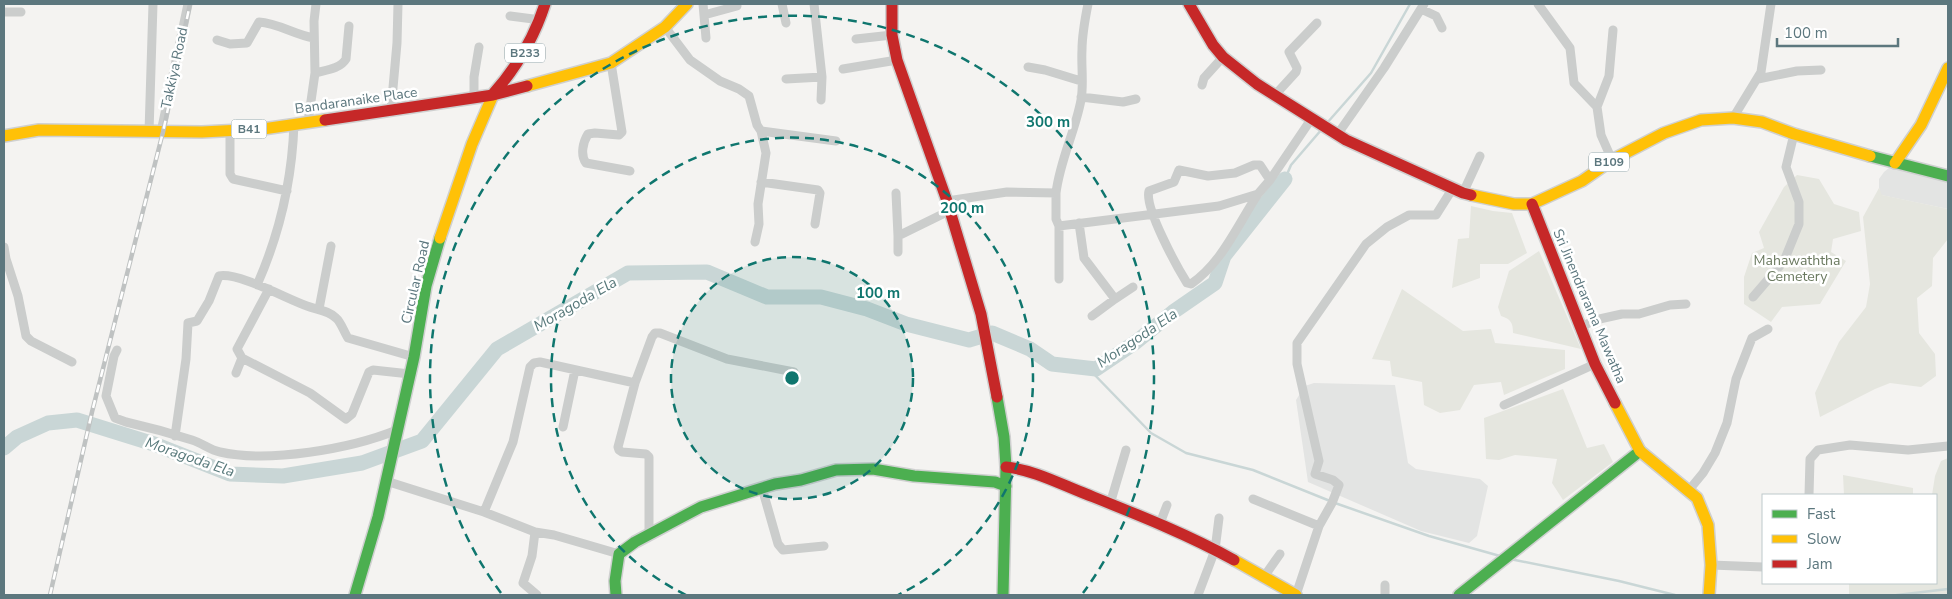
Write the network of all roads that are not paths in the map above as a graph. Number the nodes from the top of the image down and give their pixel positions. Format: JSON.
{"nodes":[{"id":1,"x":153,"y":4,"type":"edge"},
{"id":2,"x":188,"y":4,"type":"edge"},
{"id":3,"x":316,"y":4,"type":"edge"},
{"id":4,"x":398,"y":4,"type":"edge"},
{"id":5,"x":545,"y":4,"type":"edge"},
{"id":6,"x":687,"y":4,"type":"edge"},
{"id":7,"x":703,"y":4,"type":"edge"},
{"id":8,"x":782,"y":4,"type":"edge"},
{"id":9,"x":814,"y":4,"type":"edge"},
{"id":10,"x":892,"y":4,"type":"edge"},
{"id":11,"x":1088,"y":4,"type":"edge"},
{"id":12,"x":1189,"y":4,"type":"edge"},
{"id":13,"x":1538,"y":4,"type":"edge"},
{"id":14,"x":1770,"y":4,"type":"edge"},
{"id":15,"x":738,"y":6,"type":"dead end"},
{"id":16,"x":1423,"y":6,"type":"edge"},
{"id":17,"x":4,"y":12,"type":"edge"},
{"id":18,"x":21,"y":12,"type":"dead end"},
{"id":19,"x":704,"y":15,"type":"junction"},
{"id":20,"x":510,"y":16,"type":"dead end"},
{"id":21,"x":541,"y":20,"type":"junction"},
{"id":22,"x":786,"y":23,"type":"dead end"},
{"id":23,"x":1316,"y":23,"type":"dead end"},
{"id":24,"x":349,"y":26,"type":"dead end"},
{"id":25,"x":665,"y":27,"type":"junction"},
{"id":26,"x":1442,"y":28,"type":"dead end"},
{"id":27,"x":1613,"y":30,"type":"dead end"},
{"id":28,"x":892,"y":34,"type":"junction"},
{"id":29,"x":314,"y":38,"type":"junction"},
{"id":30,"x":706,"y":38,"type":"dead end"},
{"id":31,"x":856,"y":39,"type":"dead end"},
{"id":32,"x":217,"y":40,"type":"dead end"},
{"id":33,"x":479,"y":46,"type":"dead end"},
{"id":34,"x":1223,"y":57,"type":"junction"},
{"id":35,"x":897,"y":60,"type":"junction"},
{"id":36,"x":611,"y":63,"type":"junction"},
{"id":37,"x":1028,"y":67,"type":"dead end"},
{"id":38,"x":1948,"y":68,"type":"edge"},
{"id":39,"x":842,"y":69,"type":"dead end"},
{"id":40,"x":1821,"y":70,"type":"dead end"},
{"id":41,"x":315,"y":73,"type":"junction"},
{"id":42,"x":822,"y":77,"type":"junction"},
{"id":43,"x":786,"y":79,"type":"dead end"},
{"id":44,"x":1758,"y":79,"type":"junction"},
{"id":45,"x":1081,"y":81,"type":"junction"},
{"id":46,"x":1202,"y":85,"type":"dead end"},
{"id":47,"x":493,"y":94,"type":"junction"},
{"id":48,"x":1275,"y":94,"type":"junction"},
{"id":49,"x":1081,"y":97,"type":"junction"},
{"id":50,"x":474,"y":98,"type":"junction"},
{"id":51,"x":1136,"y":99,"type":"dead end"},
{"id":52,"x":821,"y":100,"type":"dead end"},
{"id":53,"x":1597,"y":106,"type":"junction"},
{"id":54,"x":390,"y":110,"type":"junction"},
{"id":55,"x":1733,"y":118,"type":"junction"},
{"id":56,"x":1314,"y":120,"type":"junction"},
{"id":57,"x":308,"y":122,"type":"junction"},
{"id":58,"x":294,"y":124,"type":"junction"},
{"id":59,"x":230,"y":130,"type":"junction"},
{"id":60,"x":761,"y":131,"type":"junction"},
{"id":61,"x":148,"y":132,"type":"junction"},
{"id":62,"x":161,"y":132,"type":"junction"},
{"id":63,"x":1335,"y":134,"type":"junction"},
{"id":64,"x":1794,"y":134,"type":"junction"},
{"id":65,"x":4,"y":136,"type":"edge"},
{"id":66,"x":836,"y":141,"type":"dead end"},
{"id":67,"x":1480,"y":156,"type":"dead end"},
{"id":68,"x":1612,"y":160,"type":"junction"},
{"id":69,"x":1895,"y":163,"type":"junction"},
{"id":70,"x":630,"y":171,"type":"dead end"},
{"id":71,"x":1948,"y":176,"type":"edge"},
{"id":72,"x":1270,"y":180,"type":"junction"},
{"id":73,"x":761,"y":182,"type":"junction"},
{"id":74,"x":1458,"y":190,"type":"junction"},
{"id":75,"x":287,"y":191,"type":"junction"},
{"id":76,"x":896,"y":193,"type":"dead end"},
{"id":77,"x":1056,"y":193,"type":"junction"},
{"id":78,"x":1258,"y":194,"type":"junction"},
{"id":79,"x":1532,"y":204,"type":"junction"},
{"id":80,"x":948,"y":206,"type":"junction"},
{"id":81,"x":1153,"y":214,"type":"junction"},
{"id":82,"x":815,"y":224,"type":"dead end"},
{"id":83,"x":1079,"y":224,"type":"junction"},
{"id":84,"x":1060,"y":226,"type":"junction"},
{"id":85,"x":898,"y":236,"type":"junction"},
{"id":86,"x":755,"y":242,"type":"dead end"},
{"id":87,"x":331,"y":246,"type":"dead end"},
{"id":88,"x":4,"y":247,"type":"edge"},
{"id":89,"x":898,"y":252,"type":"dead end"},
{"id":90,"x":1060,"y":279,"type":"dead end"},
{"id":91,"x":257,"y":285,"type":"junction"},
{"id":92,"x":1133,"y":288,"type":"dead end"},
{"id":93,"x":269,"y":289,"type":"junction"},
{"id":94,"x":1753,"y":297,"type":"dead end"},
{"id":95,"x":1115,"y":299,"type":"junction"},
{"id":96,"x":1686,"y":304,"type":"dead end"},
{"id":97,"x":319,"y":309,"type":"junction"},
{"id":98,"x":1092,"y":316,"type":"dead end"},
{"id":99,"x":1581,"y":327,"type":"junction"},
{"id":100,"x":1768,"y":329,"type":"dead end"},
{"id":101,"x":117,"y":350,"type":"dead end"},
{"id":102,"x":414,"y":357,"type":"junction"},
{"id":103,"x":242,"y":358,"type":"junction"},
{"id":104,"x":72,"y":362,"type":"dead end"},
{"id":105,"x":1595,"y":364,"type":"junction"},
{"id":106,"x":575,"y":370,"type":"junction"},
{"id":107,"x":794,"y":372,"type":"dead end"},
{"id":108,"x":236,"y":373,"type":"dead end"},
{"id":109,"x":410,"y":374,"type":"junction"},
{"id":110,"x":634,"y":383,"type":"junction"},
{"id":111,"x":1504,"y":405,"type":"dead end"},
{"id":112,"x":563,"y":427,"type":"dead end"},
{"id":113,"x":397,"y":428,"type":"junction"},
{"id":114,"x":176,"y":436,"type":"junction"},
{"id":115,"x":1948,"y":446,"type":"edge"},
{"id":116,"x":1126,"y":450,"type":"dead end"},
{"id":117,"x":1640,"y":451,"type":"junction"},
{"id":118,"x":1006,"y":467,"type":"junction"},
{"id":119,"x":386,"y":481,"type":"junction"},
{"id":120,"x":1006,"y":486,"type":"junction"},
{"id":121,"x":762,"y":488,"type":"junction"},
{"id":122,"x":1689,"y":490,"type":"junction"},
{"id":123,"x":1809,"y":494,"type":"edge"},
{"id":124,"x":1253,"y":499,"type":"dead end"},
{"id":125,"x":1110,"y":504,"type":"junction"},
{"id":126,"x":1167,"y":505,"type":"dead end"},
{"id":127,"x":484,"y":512,"type":"junction"},
{"id":128,"x":1219,"y":518,"type":"dead end"},
{"id":129,"x":1159,"y":526,"type":"junction"},
{"id":130,"x":1319,"y":526,"type":"junction"},
{"id":131,"x":535,"y":532,"type":"junction"},
{"id":132,"x":649,"y":535,"type":"junction"},
{"id":133,"x":824,"y":546,"type":"dead end"},
{"id":134,"x":1215,"y":550,"type":"junction"},
{"id":135,"x":618,"y":554,"type":"junction"},
{"id":136,"x":1280,"y":554,"type":"dead end"},
{"id":137,"x":1711,"y":565,"type":"junction"},
{"id":138,"x":1762,"y":567,"type":"edge"},
{"id":139,"x":1263,"y":578,"type":"junction"},
{"id":140,"x":1385,"y":586,"type":"dead end"},
{"id":141,"x":355,"y":595,"type":"edge"},
{"id":142,"x":537,"y":595,"type":"edge"},
{"id":143,"x":616,"y":595,"type":"edge"},
{"id":144,"x":1004,"y":595,"type":"edge"},
{"id":145,"x":1198,"y":595,"type":"edge"},
{"id":146,"x":1296,"y":595,"type":"edge"},
{"id":147,"x":1384,"y":595,"type":"edge"},
{"id":148,"x":1459,"y":595,"type":"edge"},
{"id":149,"x":1709,"y":595,"type":"edge"}],
"edges":[{"from":1,"to":61,"type":"street"},
{"from":2,"to":62,"type":"street","name":"Takkiya Road"},
{"from":3,"to":29,"type":"street"},
{"from":4,"to":54,"type":"street"},
{"from":5,"to":21,"type":"main road","number":"B233"},
{"from":6,"to":25,"type":"main road","name":"Bandaranaike Place","number":"B41"},
{"from":7,"to":19,"type":"street"},
{"from":8,"to":22,"type":"street"},
{"from":9,"to":42,"type":"street"},
{"from":10,"to":28,"type":"main road"},
{"from":11,"to":45,"type":"street"},
{"from":12,"to":34,"type":"main road","number":"B109"},
{"from":13,"to":53,"type":"street"},
{"from":14,"to":44,"type":"street"},
{"from":15,"to":19,"type":"street"},
{"from":16,"to":26,"type":"street"},
{"from":16,"to":63,"type":"street"},
{"from":17,"to":18,"type":"street"},
{"from":19,"to":30,"type":"street"},
{"from":20,"to":21,"type":"street"},
{"from":21,"to":47,"type":"main road","number":"B233"},
{"from":23,"to":48,"type":"street"},
{"from":24,"to":41,"type":"street"},
{"from":25,"to":36,"type":"main road","name":"Bandaranaike Place","number":"B41"},
{"from":25,"to":60,"type":"street"},
{"from":27,"to":53,"type":"street"},
{"from":28,"to":31,"type":"street"},
{"from":28,"to":35,"type":"main road"},
{"from":29,"to":32,"type":"street"},
{"from":29,"to":41,"type":"street"},
{"from":33,"to":50,"type":"street"},
{"from":34,"to":46,"type":"street"},
{"from":34,"to":48,"type":"main road","number":"B109"},
{"from":35,"to":39,"type":"street"},
{"from":35,"to":80,"type":"main road"},
{"from":36,"to":47,"type":"main road","name":"Bandaranaike Place","number":"B41"},
{"from":36,"to":70,"type":"street"},
{"from":37,"to":45,"type":"street"},
{"from":38,"to":69,"type":"main road"},
{"from":40,"to":44,"type":"street"},
{"from":41,"to":57,"type":"street"},
{"from":42,"to":43,"type":"street"},
{"from":42,"to":52,"type":"street"},
{"from":44,"to":55,"type":"street"},
{"from":45,"to":49,"type":"street"},
{"from":47,"to":50,"type":"main road","name":"Bandaranaike Place","number":"B41"},
{"from":47,"to":102,"type":"main road","name":"Circular Road"},
{"from":48,"to":56,"type":"main road","number":"B109"},
{"from":49,"to":51,"type":"street"},
{"from":49,"to":77,"type":"street"},
{"from":50,"to":54,"type":"main road","name":"Bandaranaike Place","number":"B41"},
{"from":53,"to":68,"type":"street"},
{"from":54,"to":57,"type":"main road","name":"Bandaranaike Place","number":"B41"},
{"from":55,"to":64,"type":"main road","number":"B109"},
{"from":55,"to":68,"type":"main road","number":"B109"},
{"from":56,"to":63,"type":"main road","number":"B109"},
{"from":56,"to":72,"type":"street"},
{"from":57,"to":58,"type":"main road","name":"Bandaranaike Place","number":"B41"},
{"from":58,"to":59,"type":"main road","name":"Bandaranaike Place","number":"B41"},
{"from":58,"to":75,"type":"street"},
{"from":59,"to":62,"type":"main road","name":"Bandaranaike Place","number":"B41"},
{"from":59,"to":75,"type":"street"},
{"from":60,"to":66,"type":"street"},
{"from":60,"to":73,"type":"street"},
{"from":61,"to":62,"type":"main road","name":"Bandaranaike Place","number":"B41"},
{"from":61,"to":65,"type":"main road","name":"Bandaranaike Place","number":"B41"},
{"from":63,"to":74,"type":"main road","number":"B109"},
{"from":64,"to":69,"type":"main road","number":"B109"},
{"from":64,"to":94,"type":"street"},
{"from":67,"to":74,"type":"street"},
{"from":68,"to":79,"type":"main road","number":"B109"},
{"from":69,"to":71,"type":"main road","number":"B109"},
{"from":72,"to":78,"type":"street"},
{"from":72,"to":81,"type":"street"},
{"from":73,"to":82,"type":"street"},
{"from":73,"to":86,"type":"street"},
{"from":74,"to":79,"type":"main road","number":"B109"},
{"from":74,"to":130,"type":"street"},
{"from":75,"to":91,"type":"street"},
{"from":76,"to":85,"type":"street"},
{"from":77,"to":80,"type":"street"},
{"from":77,"to":84,"type":"street"},
{"from":78,"to":81,"type":"street"},
{"from":78,"to":81,"type":"street"},
{"from":79,"to":99,"type":"main road","name":"Sri Jinendrarama Mawatha"},
{"from":80,"to":85,"type":"street"},
{"from":80,"to":118,"type":"main road"},
{"from":81,"to":83,"type":"street"},
{"from":83,"to":84,"type":"street"},
{"from":83,"to":95,"type":"street"},
{"from":84,"to":90,"type":"street"},
{"from":85,"to":89,"type":"street"},
{"from":87,"to":97,"type":"street"},
{"from":88,"to":104,"type":"street"},
{"from":91,"to":93,"type":"street"},
{"from":91,"to":114,"type":"street"},
{"from":92,"to":95,"type":"street"},
{"from":93,"to":97,"type":"street"},
{"from":93,"to":103,"type":"street"},
{"from":95,"to":98,"type":"street"},
{"from":96,"to":99,"type":"street"},
{"from":97,"to":102,"type":"street"},
{"from":99,"to":105,"type":"main road","name":"Sri Jinendrarama Mawatha"},
{"from":100,"to":122,"type":"street"},
{"from":101,"to":114,"type":"street"},
{"from":102,"to":109,"type":"main road","name":"Circular Road"},
{"from":103,"to":108,"type":"street"},
{"from":103,"to":109,"type":"street"},
{"from":105,"to":111,"type":"street"},
{"from":105,"to":117,"type":"main road","name":"Sri Jinendrarama Mawatha"},
{"from":106,"to":110,"type":"street"},
{"from":106,"to":112,"type":"street"},
{"from":106,"to":127,"type":"street"},
{"from":107,"to":110,"type":"street"},
{"from":109,"to":113,"type":"main road","name":"Circular Road"},
{"from":110,"to":132,"type":"street"},
{"from":113,"to":114,"type":"street"},
{"from":113,"to":119,"type":"main road","name":"Circular Road"},
{"from":115,"to":123,"type":"street"},
{"from":116,"to":125,"type":"street"},
{"from":117,"to":122,"type":"main road","name":"Sri Jinendrarama Mawatha"},
{"from":117,"to":148,"type":"main road"},
{"from":118,"to":120,"type":"main road"},
{"from":118,"to":125,"type":"main road"},
{"from":119,"to":127,"type":"street"},
{"from":119,"to":141,"type":"main road","name":"Circular Road"},
{"from":120,"to":121,"type":"main road"},
{"from":120,"to":144,"type":"main road"},
{"from":121,"to":132,"type":"main road"},
{"from":121,"to":133,"type":"street"},
{"from":122,"to":137,"type":"main road","name":"Sri Jinendrarama Mawatha"},
{"from":124,"to":130,"type":"street"},
{"from":125,"to":129,"type":"main road"},
{"from":126,"to":129,"type":"street"},
{"from":127,"to":131,"type":"street"},
{"from":128,"to":134,"type":"street"},
{"from":129,"to":134,"type":"main road"},
{"from":130,"to":146,"type":"street"},
{"from":131,"to":135,"type":"street"},
{"from":131,"to":142,"type":"street"},
{"from":132,"to":135,"type":"main road"},
{"from":134,"to":139,"type":"main road"},
{"from":134,"to":145,"type":"street"},
{"from":135,"to":143,"type":"main road"},
{"from":136,"to":139,"type":"street"},
{"from":137,"to":138,"type":"street"},
{"from":137,"to":149,"type":"main road","name":"Sri Jinendrarama Mawatha"},
{"from":139,"to":146,"type":"main road"},
{"from":140,"to":147,"type":"street"}]}
